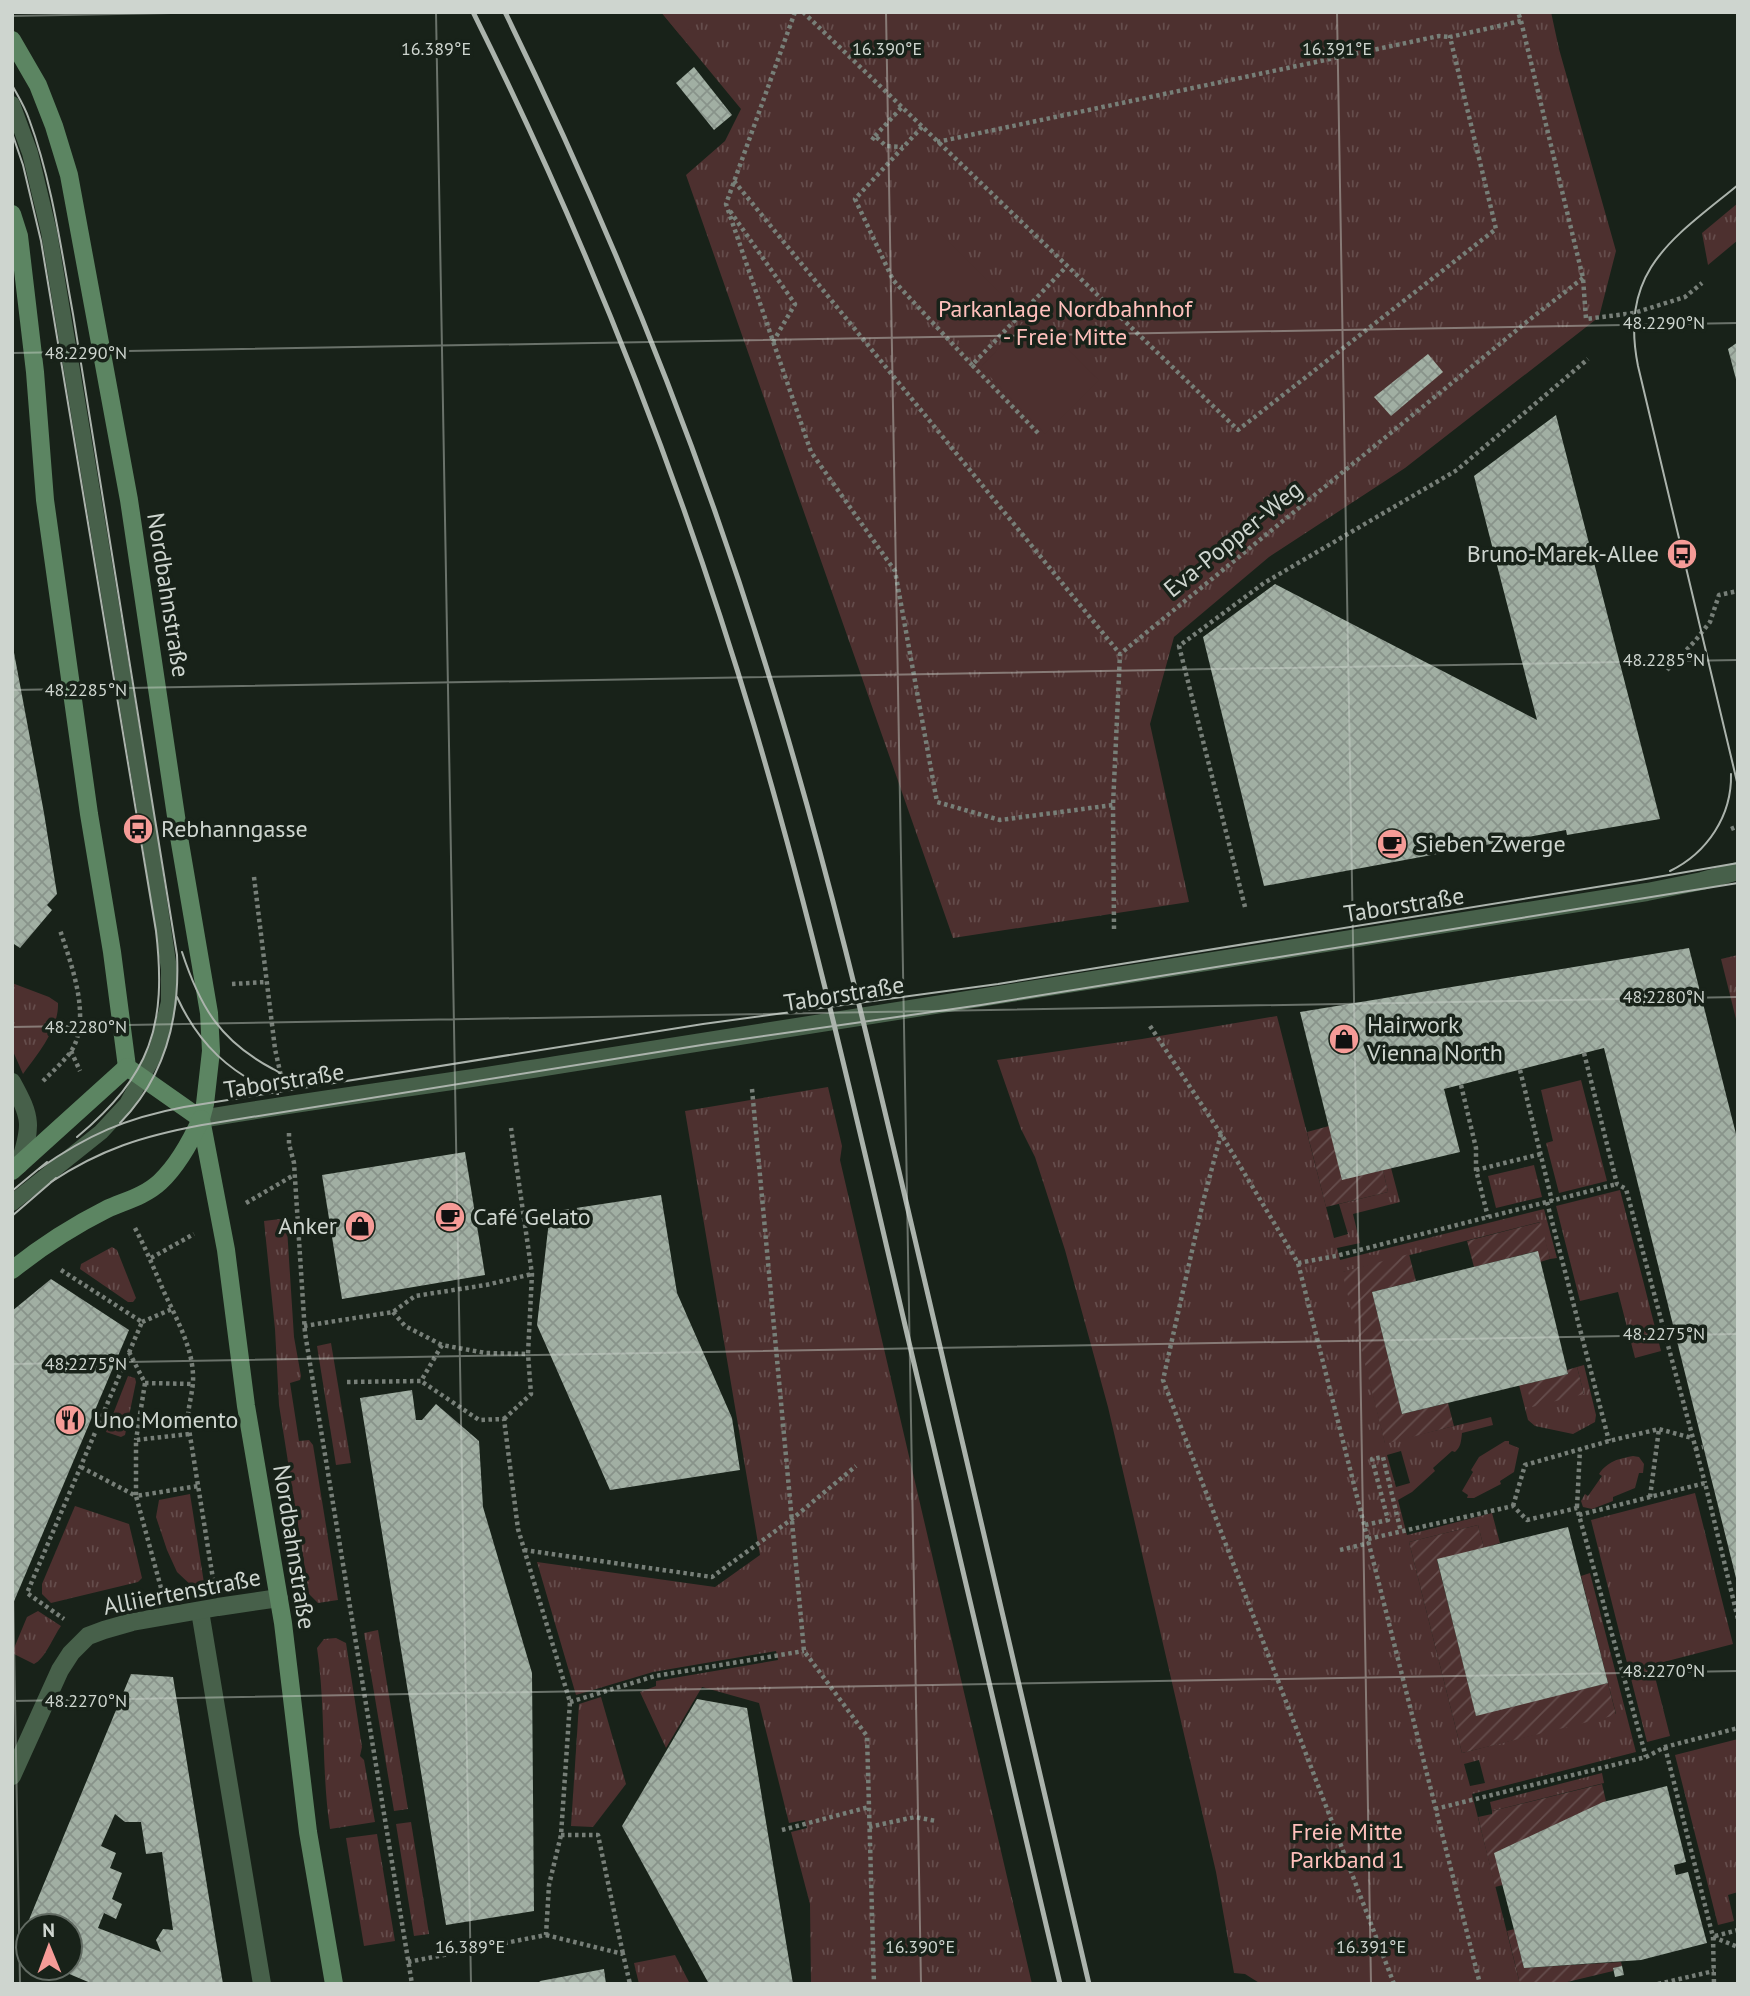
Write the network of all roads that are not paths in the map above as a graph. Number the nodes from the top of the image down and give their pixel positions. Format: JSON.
{"nodes":[{"id":1,"x":12,"y":40,"type":"edge"},
{"id":2,"x":12,"y":104,"type":"edge"},
{"id":3,"x":12,"y":214,"type":"edge"},
{"id":4,"x":1738,"y":871,"type":"edge"},
{"id":5,"x":127,"y":1067,"type":"junction"},
{"id":6,"x":142,"y":1079,"type":"junction"},
{"id":7,"x":12,"y":1082,"type":"edge"},
{"id":8,"x":201,"y":1119,"type":"junction"},
{"id":9,"x":16,"y":1168,"type":"edge"},
{"id":10,"x":12,"y":1203,"type":"edge"},
{"id":11,"x":12,"y":1270,"type":"edge"},
{"id":12,"x":279,"y":1598,"type":"junction"},
{"id":13,"x":200,"y":1611,"type":"junction"},
{"id":14,"x":12,"y":1776,"type":"edge"},
{"id":15,"x":262,"y":1984,"type":"edge"},
{"id":16,"x":334,"y":1984,"type":"edge"}],
"edges":[{"from":1,"to":8,"type":"main road","name":"Nordbahnstraße"},
{"from":2,"to":6,"type":"lane"},
{"from":3,"to":5,"type":"main road"},
{"from":4,"to":8,"type":"street","name":"Taborstraße"},
{"from":5,"to":6,"type":"main road"},
{"from":5,"to":9,"type":"main road"},
{"from":6,"to":8,"type":"main road"},
{"from":6,"to":10,"type":"lane"},
{"from":7,"to":9,"type":"street"},
{"from":8,"to":11,"type":"main road","name":"Taborstraße"},
{"from":8,"to":12,"type":"main road","name":"Nordbahnstraße"},
{"from":12,"to":13,"type":"street","name":"Alliiertenstraße"},
{"from":12,"to":16,"type":"main road","name":"Nordbahnstraße"},
{"from":13,"to":14,"type":"street","name":"Alliiertenstraße"},
{"from":13,"to":15,"type":"street"}]}
